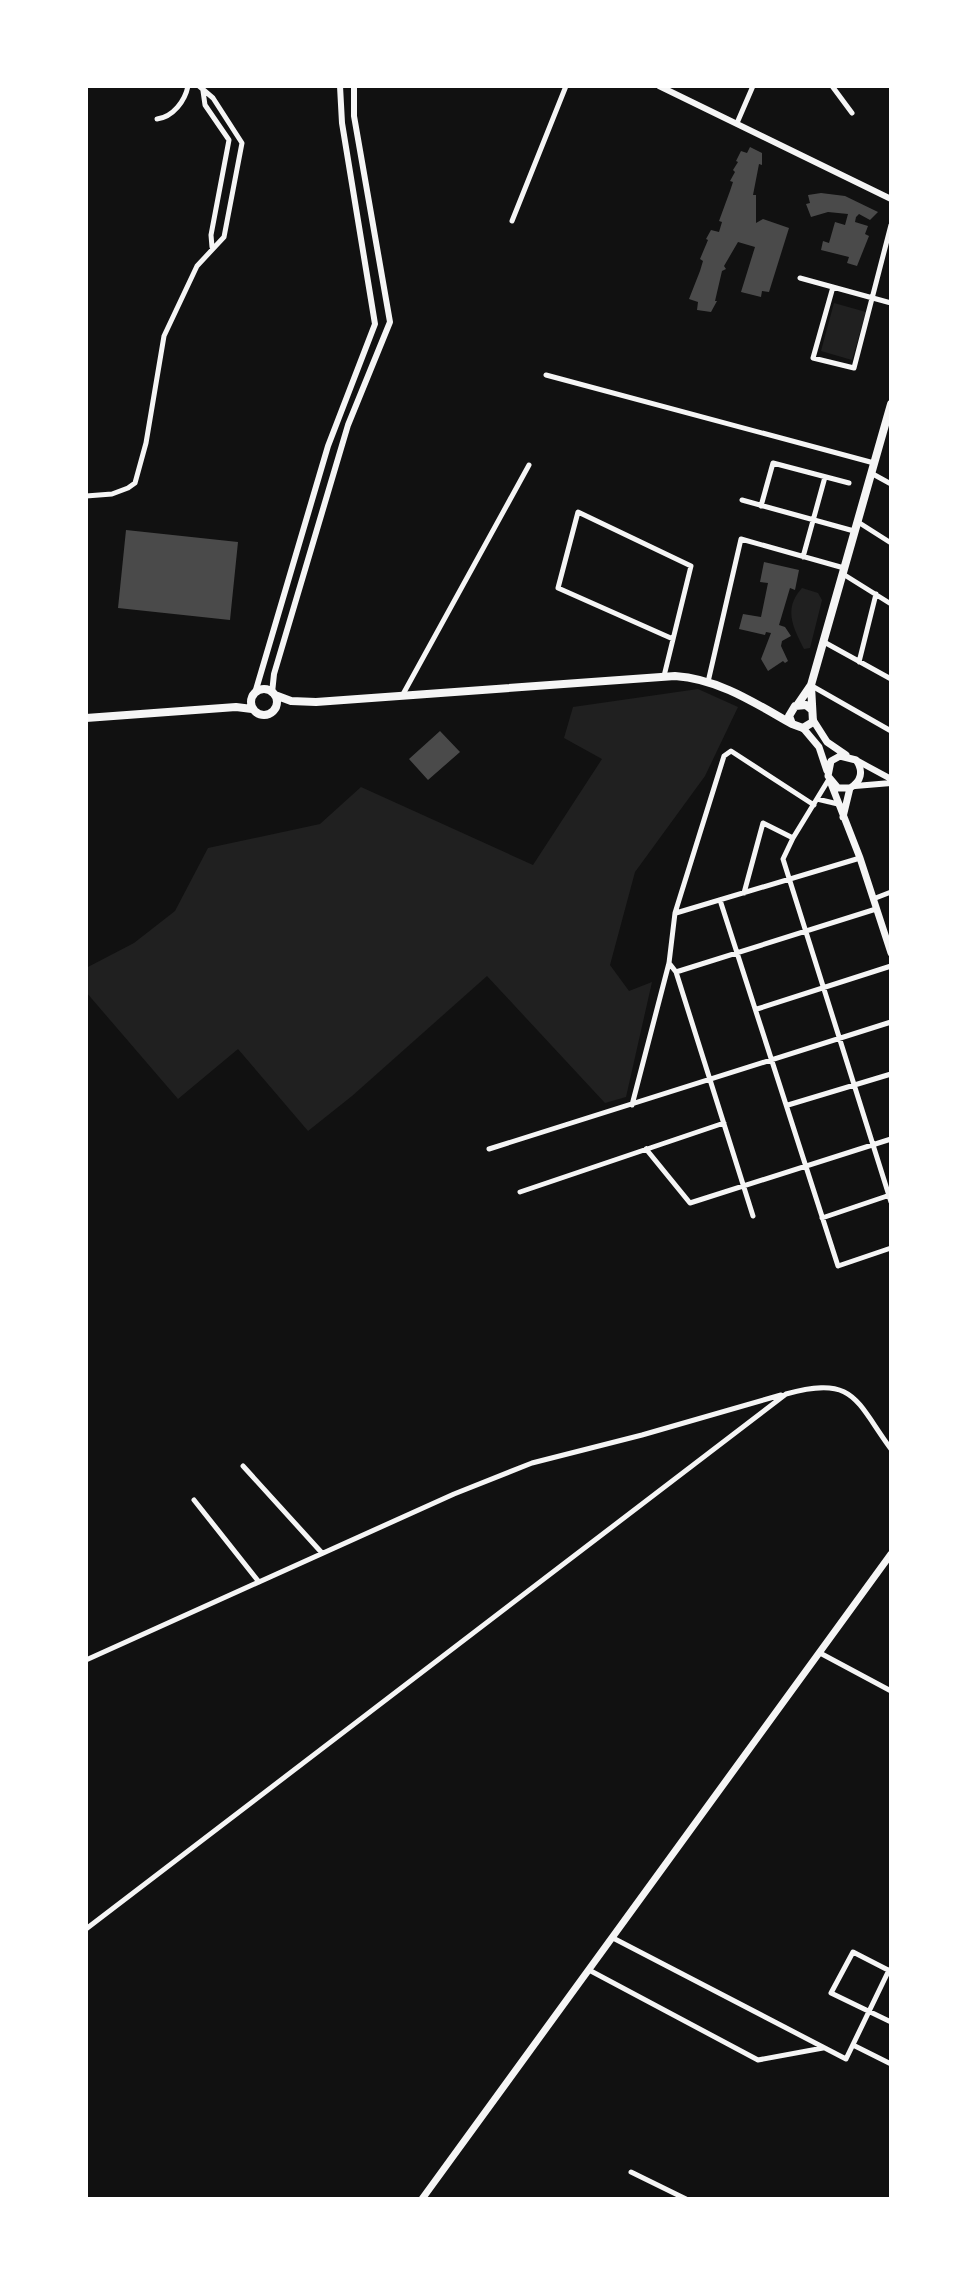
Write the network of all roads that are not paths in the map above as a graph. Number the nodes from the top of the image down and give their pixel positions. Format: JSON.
{"nodes":[{"id":1,"x":188,"y":86,"type":"edge"},
{"id":2,"x":340,"y":86,"type":"edge"},
{"id":3,"x":354,"y":86,"type":"edge"},
{"id":4,"x":566,"y":86,"type":"edge"},
{"id":5,"x":659,"y":86,"type":"edge"},
{"id":6,"x":753,"y":86,"type":"edge"},
{"id":7,"x":832,"y":86,"type":"edge"},
{"id":8,"x":201,"y":88,"type":"edge"},
{"id":9,"x":852,"y":113,"type":"dead end"},
{"id":10,"x":157,"y":119,"type":"dead end"},
{"id":11,"x":737,"y":123,"type":"junction"},
{"id":12,"x":891,"y":199,"type":"edge"},
{"id":13,"x":512,"y":221,"type":"dead end"},
{"id":14,"x":891,"y":225,"type":"edge"},
{"id":15,"x":212,"y":248,"type":"junction"},
{"id":16,"x":800,"y":278,"type":"dead end"},
{"id":17,"x":833,"y":287,"type":"junction"},
{"id":18,"x":873,"y":298,"type":"junction"},
{"id":19,"x":891,"y":303,"type":"edge"},
{"id":20,"x":546,"y":375,"type":"dead end"},
{"id":21,"x":891,"y":404,"type":"edge"},
{"id":22,"x":529,"y":465,"type":"dead end"},
{"id":23,"x":872,"y":467,"type":"junction"},
{"id":24,"x":825,"y":477,"type":"junction"},
{"id":25,"x":849,"y":483,"type":"dead end"},
{"id":26,"x":891,"y":484,"type":"edge"},
{"id":27,"x":86,"y":496,"type":"edge"},
{"id":28,"x":742,"y":500,"type":"dead end"},
{"id":29,"x":761,"y":506,"type":"junction"},
{"id":30,"x":813,"y":521,"type":"junction"},
{"id":31,"x":856,"y":526,"type":"junction"},
{"id":32,"x":891,"y":543,"type":"edge"},
{"id":33,"x":803,"y":557,"type":"junction"},
{"id":34,"x":844,"y":571,"type":"junction"},
{"id":35,"x":876,"y":594,"type":"junction"},
{"id":36,"x":891,"y":604,"type":"edge"},
{"id":37,"x":673,"y":639,"type":"junction"},
{"id":38,"x":824,"y":642,"type":"junction"},
{"id":39,"x":859,"y":662,"type":"junction"},
{"id":40,"x":664,"y":676,"type":"junction"},
{"id":41,"x":891,"y":679,"type":"edge"},
{"id":42,"x":708,"y":682,"type":"junction"},
{"id":43,"x":811,"y":685,"type":"junction"},
{"id":44,"x":273,"y":694,"type":"junction"},
{"id":45,"x":401,"y":696,"type":"junction"},
{"id":46,"x":252,"y":700,"type":"junction"},
{"id":47,"x":291,"y":701,"type":"junction"},
{"id":48,"x":795,"y":706,"type":"junction"},
{"id":49,"x":276,"y":707,"type":"junction"},
{"id":50,"x":765,"y":708,"type":"junction"},
{"id":51,"x":813,"y":715,"type":"junction"},
{"id":52,"x":86,"y":718,"type":"edge"},
{"id":53,"x":792,"y":724,"type":"junction"},
{"id":54,"x":803,"y":728,"type":"junction"},
{"id":55,"x":891,"y":731,"type":"edge"},
{"id":56,"x":846,"y":755,"type":"junction"},
{"id":57,"x":856,"y":760,"type":"junction"},
{"id":58,"x":829,"y":777,"type":"junction"},
{"id":59,"x":891,"y":781,"type":"edge"},
{"id":60,"x":852,"y":787,"type":"junction"},
{"id":61,"x":816,"y":802,"type":"junction"},
{"id":62,"x":838,"y":804,"type":"junction"},
{"id":63,"x":843,"y":820,"type":"junction"},
{"id":64,"x":793,"y":838,"type":"junction"},
{"id":65,"x":860,"y":858,"type":"junction"},
{"id":66,"x":788,"y":879,"type":"junction"},
{"id":67,"x":891,"y":892,"type":"edge"},
{"id":68,"x":744,"y":893,"type":"junction"},
{"id":69,"x":873,"y":899,"type":"junction"},
{"id":70,"x":720,"y":900,"type":"junction"},
{"id":71,"x":876,"y":909,"type":"junction"},
{"id":72,"x":675,"y":913,"type":"junction"},
{"id":73,"x":805,"y":932,"type":"junction"},
{"id":74,"x":738,"y":953,"type":"junction"},
{"id":75,"x":891,"y":953,"type":"edge"},
{"id":76,"x":669,"y":963,"type":"junction"},
{"id":77,"x":891,"y":966,"type":"edge"},
{"id":78,"x":676,"y":972,"type":"junction"},
{"id":79,"x":823,"y":988,"type":"junction"},
{"id":80,"x":757,"y":1009,"type":"junction"},
{"id":81,"x":891,"y":1022,"type":"edge"},
{"id":82,"x":839,"y":1039,"type":"junction"},
{"id":83,"x":773,"y":1060,"type":"junction"},
{"id":84,"x":891,"y":1074,"type":"edge"},
{"id":85,"x":710,"y":1080,"type":"junction"},
{"id":86,"x":854,"y":1086,"type":"junction"},
{"id":87,"x":632,"y":1105,"type":"junction"},
{"id":88,"x":788,"y":1105,"type":"junction"},
{"id":89,"x":724,"y":1123,"type":"junction"},
{"id":90,"x":891,"y":1139,"type":"edge"},
{"id":91,"x":873,"y":1144,"type":"junction"},
{"id":92,"x":489,"y":1149,"type":"dead end"},
{"id":93,"x":646,"y":1149,"type":"junction"},
{"id":94,"x":807,"y":1165,"type":"junction"},
{"id":95,"x":744,"y":1185,"type":"junction"},
{"id":96,"x":520,"y":1192,"type":"dead end"},
{"id":97,"x":890,"y":1197,"type":"edge"},
{"id":98,"x":753,"y":1216,"type":"dead end"},
{"id":99,"x":822,"y":1218,"type":"junction"},
{"id":100,"x":891,"y":1248,"type":"edge"},
{"id":101,"x":786,"y":1394,"type":"junction"},
{"id":102,"x":891,"y":1449,"type":"edge"},
{"id":103,"x":243,"y":1466,"type":"dead end"},
{"id":104,"x":194,"y":1500,"type":"dead end"},
{"id":105,"x":322,"y":1553,"type":"junction"},
{"id":106,"x":891,"y":1554,"type":"edge"},
{"id":107,"x":259,"y":1582,"type":"junction"},
{"id":108,"x":820,"y":1653,"type":"junction"},
{"id":109,"x":86,"y":1660,"type":"edge"},
{"id":110,"x":891,"y":1691,"type":"edge"},
{"id":111,"x":86,"y":1929,"type":"edge"},
{"id":112,"x":613,"y":1938,"type":"junction"},
{"id":113,"x":589,"y":1970,"type":"junction"},
{"id":114,"x":890,"y":1971,"type":"edge"},
{"id":115,"x":870,"y":2012,"type":"junction"},
{"id":116,"x":891,"y":2022,"type":"edge"},
{"id":117,"x":853,"y":2045,"type":"junction"},
{"id":118,"x":824,"y":2048,"type":"junction"},
{"id":119,"x":891,"y":2064,"type":"edge"},
{"id":120,"x":631,"y":2172,"type":"dead end"},
{"id":121,"x":422,"y":2199,"type":"edge"},
{"id":122,"x":686,"y":2199,"type":"edge"}],
"edges":[{"from":1,"to":10,"type":"street"},
{"from":2,"to":46,"type":"street"},
{"from":3,"to":44,"type":"street"},
{"from":4,"to":13,"type":"street"},
{"from":5,"to":11,"type":"street"},
{"from":6,"to":11,"type":"street"},
{"from":7,"to":9,"type":"street"},
{"from":8,"to":15,"type":"street"},
{"from":8,"to":15,"type":"street"},
{"from":11,"to":12,"type":"street"},
{"from":14,"to":18,"type":"street"},
{"from":15,"to":27,"type":"street"},
{"from":16,"to":17,"type":"street"},
{"from":17,"to":18,"type":"street"},
{"from":17,"to":18,"type":"street"},
{"from":18,"to":19,"type":"street"},
{"from":20,"to":23,"type":"street"},
{"from":21,"to":23,"type":"main road"},
{"from":22,"to":45,"type":"street"},
{"from":23,"to":26,"type":"street"},
{"from":23,"to":31,"type":"main road"},
{"from":24,"to":25,"type":"street"},
{"from":24,"to":29,"type":"street"},
{"from":24,"to":30,"type":"street"},
{"from":28,"to":29,"type":"street"},
{"from":29,"to":30,"type":"street"},
{"from":30,"to":31,"type":"street"},
{"from":30,"to":33,"type":"street"},
{"from":31,"to":32,"type":"street"},
{"from":31,"to":34,"type":"main road"},
{"from":33,"to":34,"type":"street"},
{"from":33,"to":42,"type":"street"},
{"from":34,"to":35,"type":"street"},
{"from":34,"to":38,"type":"main road"},
{"from":35,"to":36,"type":"street"},
{"from":35,"to":39,"type":"street"},
{"from":37,"to":37,"type":"street"},
{"from":37,"to":40,"type":"street"},
{"from":38,"to":39,"type":"street"},
{"from":38,"to":43,"type":"main road"},
{"from":39,"to":41,"type":"street"},
{"from":40,"to":42,"type":"main road"},
{"from":40,"to":45,"type":"main road"},
{"from":42,"to":50,"type":"main road"},
{"from":43,"to":48,"type":"main road"},
{"from":43,"to":51,"type":"main road"},
{"from":43,"to":55,"type":"street"},
{"from":44,"to":46,"type":"main road"},
{"from":44,"to":47,"type":"main road"},
{"from":44,"to":49,"type":"main road"},
{"from":45,"to":47,"type":"main road"},
{"from":46,"to":49,"type":"main road"},
{"from":46,"to":52,"type":"main road"},
{"from":47,"to":49,"type":"main road"},
{"from":48,"to":50,"type":"main road"},
{"from":48,"to":51,"type":"main road"},
{"from":48,"to":53,"type":"main road"},
{"from":50,"to":53,"type":"main road"},
{"from":51,"to":54,"type":"main road"},
{"from":51,"to":56,"type":"main road"},
{"from":53,"to":54,"type":"main road"},
{"from":54,"to":58,"type":"main road"},
{"from":56,"to":57,"type":"main road"},
{"from":56,"to":58,"type":"main road"},
{"from":57,"to":59,"type":"street"},
{"from":57,"to":60,"type":"main road"},
{"from":58,"to":60,"type":"main road"},
{"from":58,"to":61,"type":"street"},
{"from":58,"to":62,"type":"main road"},
{"from":59,"to":60,"type":"street"},
{"from":60,"to":63,"type":"main road"},
{"from":61,"to":62,"type":"street"},
{"from":61,"to":64,"type":"street"},
{"from":61,"to":72,"type":"street"},
{"from":62,"to":63,"type":"main road"},
{"from":63,"to":65,"type":"main road"},
{"from":64,"to":66,"type":"street"},
{"from":64,"to":68,"type":"street"},
{"from":65,"to":66,"type":"street"},
{"from":65,"to":69,"type":"main road"},
{"from":66,"to":68,"type":"street"},
{"from":66,"to":73,"type":"street"},
{"from":67,"to":69,"type":"street"},
{"from":68,"to":70,"type":"street"},
{"from":69,"to":71,"type":"main road"},
{"from":70,"to":72,"type":"street"},
{"from":70,"to":74,"type":"street"},
{"from":71,"to":73,"type":"street"},
{"from":71,"to":75,"type":"main road"},
{"from":72,"to":76,"type":"street"},
{"from":73,"to":74,"type":"street"},
{"from":73,"to":79,"type":"street"},
{"from":74,"to":78,"type":"street"},
{"from":74,"to":80,"type":"street"},
{"from":76,"to":78,"type":"street"},
{"from":76,"to":87,"type":"street"},
{"from":77,"to":79,"type":"street"},
{"from":78,"to":85,"type":"street"},
{"from":79,"to":80,"type":"street"},
{"from":79,"to":82,"type":"street"},
{"from":80,"to":83,"type":"street"},
{"from":81,"to":82,"type":"street"},
{"from":82,"to":83,"type":"street"},
{"from":82,"to":86,"type":"street"},
{"from":83,"to":85,"type":"street"},
{"from":83,"to":88,"type":"street"},
{"from":84,"to":86,"type":"street"},
{"from":85,"to":87,"type":"street"},
{"from":85,"to":89,"type":"street"},
{"from":86,"to":88,"type":"street"},
{"from":86,"to":91,"type":"street"},
{"from":87,"to":92,"type":"street"},
{"from":88,"to":94,"type":"street"},
{"from":89,"to":93,"type":"street"},
{"from":89,"to":95,"type":"street"},
{"from":90,"to":91,"type":"street"},
{"from":91,"to":94,"type":"street"},
{"from":91,"to":97,"type":"street"},
{"from":93,"to":95,"type":"street"},
{"from":93,"to":96,"type":"street"},
{"from":94,"to":95,"type":"street"},
{"from":94,"to":99,"type":"street"},
{"from":95,"to":98,"type":"street"},
{"from":97,"to":99,"type":"street"},
{"from":99,"to":100,"type":"street"},
{"from":101,"to":102,"type":"street"},
{"from":101,"to":105,"type":"street"},
{"from":101,"to":111,"type":"street"},
{"from":103,"to":105,"type":"street"},
{"from":104,"to":107,"type":"street"},
{"from":105,"to":107,"type":"street"},
{"from":106,"to":108,"type":"main road"},
{"from":107,"to":109,"type":"street"},
{"from":108,"to":110,"type":"street"},
{"from":108,"to":112,"type":"main road"},
{"from":112,"to":113,"type":"main road"},
{"from":112,"to":118,"type":"street"},
{"from":113,"to":118,"type":"street"},
{"from":113,"to":121,"type":"main road"},
{"from":114,"to":115,"type":"street"},
{"from":114,"to":115,"type":"street"},
{"from":115,"to":116,"type":"street"},
{"from":115,"to":117,"type":"street"},
{"from":117,"to":118,"type":"street"},
{"from":117,"to":119,"type":"street"},
{"from":120,"to":122,"type":"street"}]}
